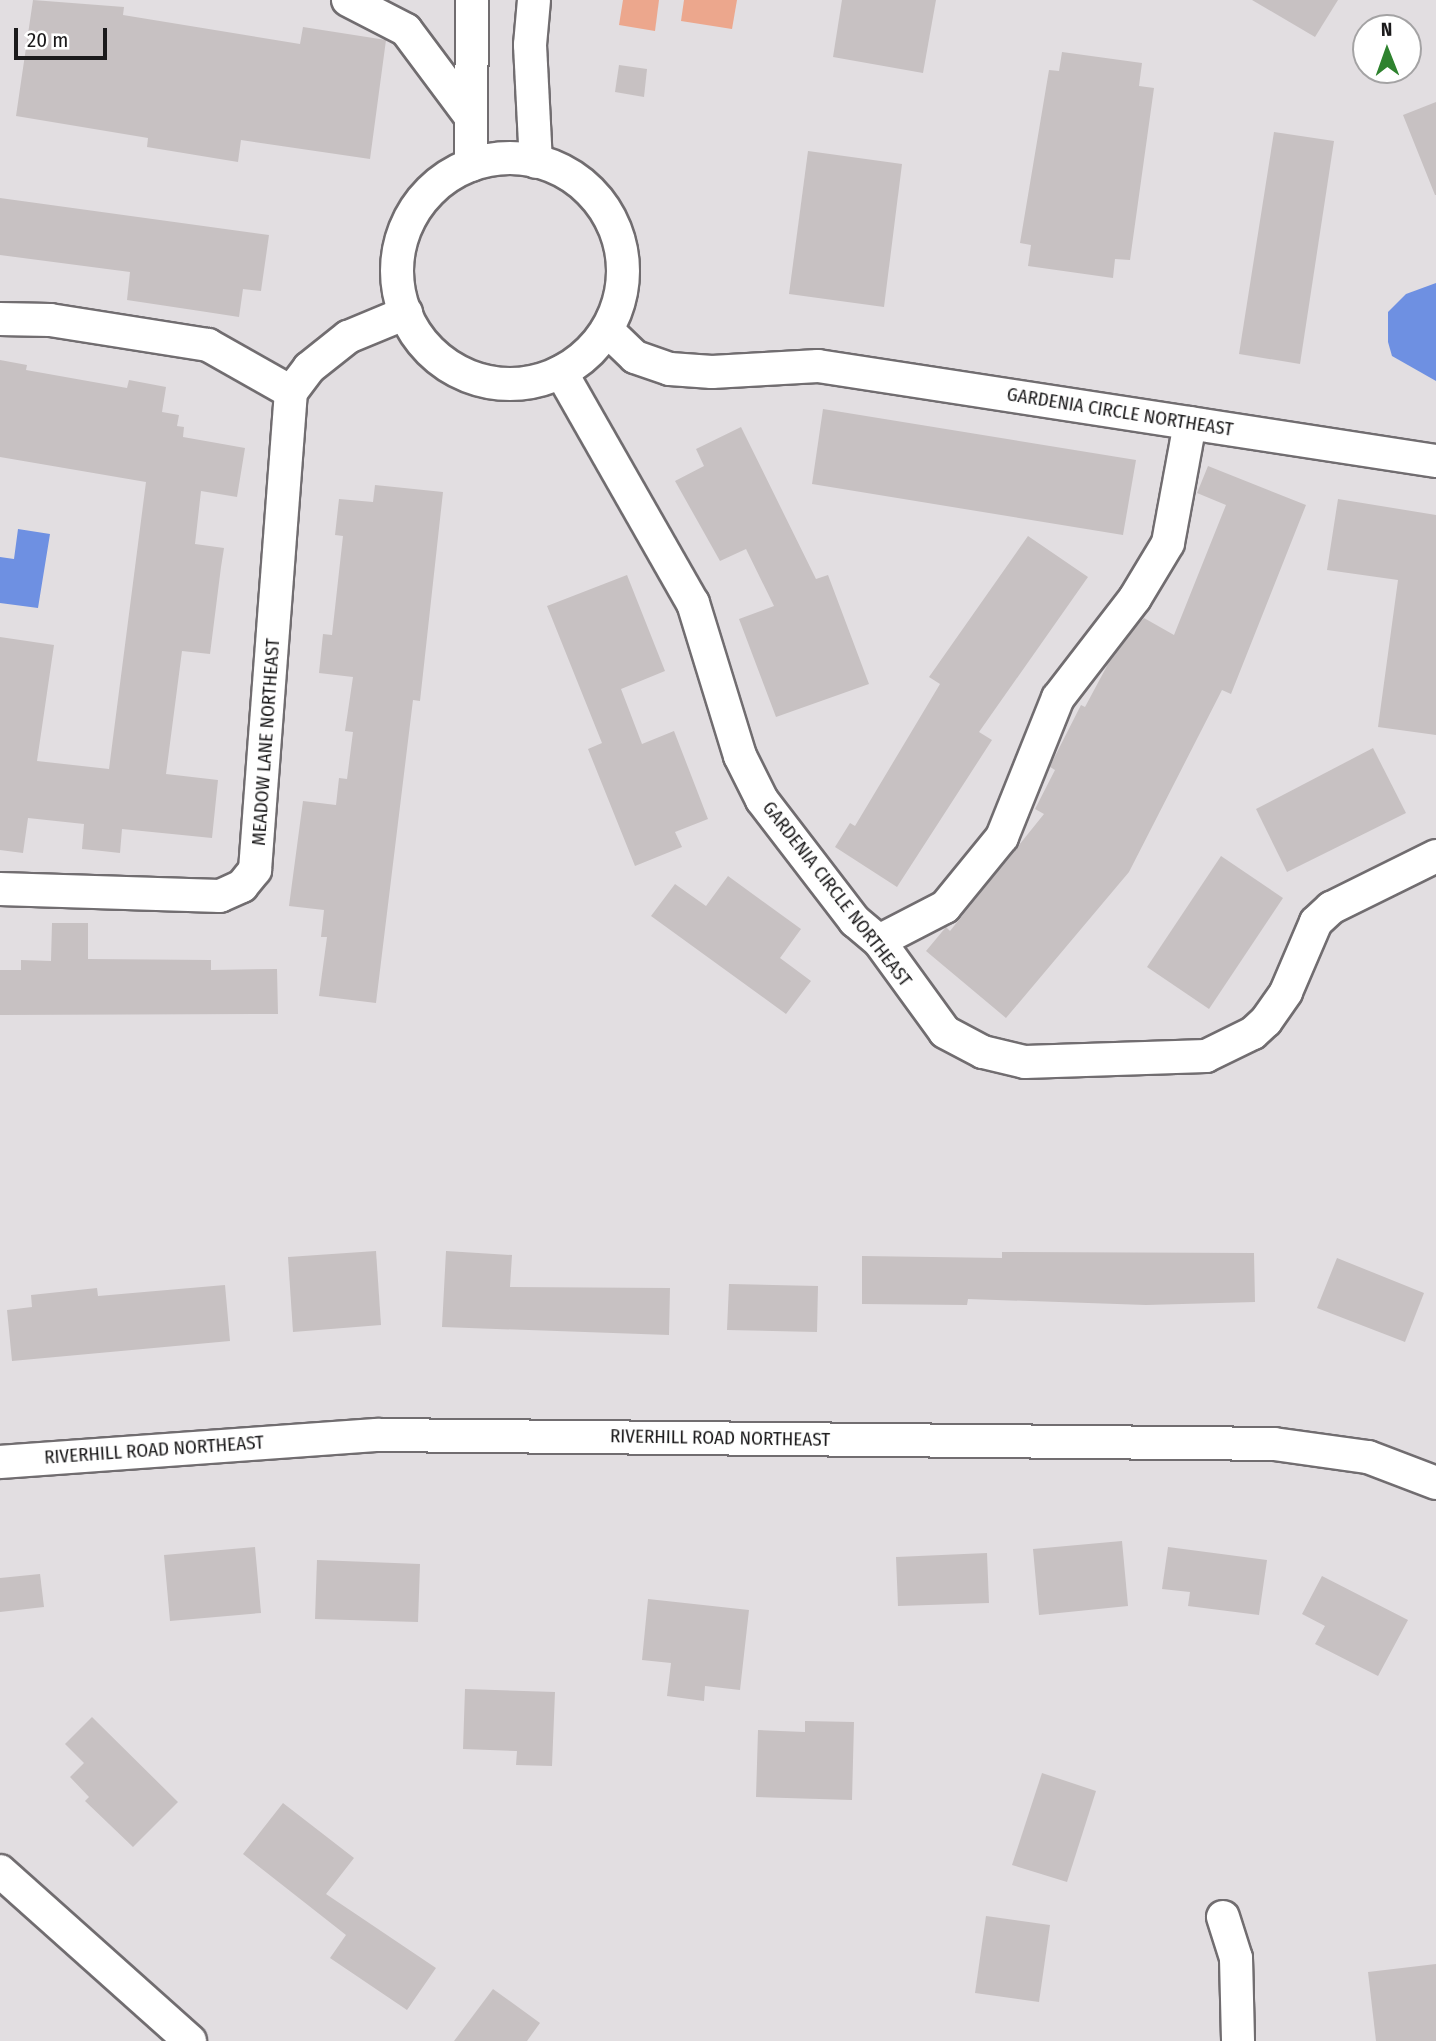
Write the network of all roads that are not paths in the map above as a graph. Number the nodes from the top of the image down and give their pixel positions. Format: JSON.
{"nodes":[{"id":1,"x":348,"y":0,"type":"edge"},
{"id":2,"x":472,"y":0,"type":"edge"},
{"id":3,"x":534,"y":0,"type":"edge"},
{"id":4,"x":470,"y":116,"type":"junction"},
{"id":5,"x":537,"y":162,"type":"junction"},
{"id":6,"x":471,"y":165,"type":"junction"},
{"id":7,"x":406,"y":313,"type":"junction"},
{"id":8,"x":0,"y":319,"type":"edge"},
{"id":9,"x":607,"y":330,"type":"junction"},
{"id":10,"x":561,"y":372,"type":"junction"},
{"id":11,"x":291,"y":392,"type":"junction"},
{"id":12,"x":1190,"y":424,"type":"junction"},
{"id":13,"x":1436,"y":461,"type":"edge"},
{"id":14,"x":1436,"y":856,"type":"edge"},
{"id":15,"x":0,"y":890,"type":"edge"},
{"id":16,"x":879,"y":941,"type":"junction"},
{"id":17,"x":0,"y":1462,"type":"edge"},
{"id":18,"x":1436,"y":1483,"type":"edge"},
{"id":19,"x":0,"y":1871,"type":"edge"},
{"id":20,"x":1223,"y":1917,"type":"dead end"},
{"id":21,"x":190,"y":2041,"type":"edge"},
{"id":22,"x":1238,"y":2041,"type":"edge"}],
"edges":[{"from":1,"to":4,"type":"street"},
{"from":2,"to":4,"type":"street"},
{"from":3,"to":5,"type":"street"},
{"from":4,"to":6,"type":"street"},
{"from":5,"to":6,"type":"street"},
{"from":5,"to":9,"type":"street"},
{"from":6,"to":7,"type":"street"},
{"from":7,"to":10,"type":"street"},
{"from":7,"to":11,"type":"street"},
{"from":8,"to":11,"type":"street"},
{"from":9,"to":10,"type":"street"},
{"from":9,"to":12,"type":"street","name":"GARDENIA CIRCLE NORTHEAST"},
{"from":10,"to":16,"type":"street","name":"GARDENIA CIRCLE NORTHEAST"},
{"from":11,"to":15,"type":"street","name":"MEADOW LANE NORTHEAST"},
{"from":12,"to":13,"type":"street","name":"GARDENIA CIRCLE NORTHEAST"},
{"from":12,"to":16,"type":"street"},
{"from":14,"to":16,"type":"street","name":"GARDENIA CIRCLE NORTHEAST"},
{"from":17,"to":18,"type":"street","name":"RIVERHILL ROAD NORTHEAST"},
{"from":19,"to":21,"type":"street"},
{"from":20,"to":22,"type":"street"}]}
